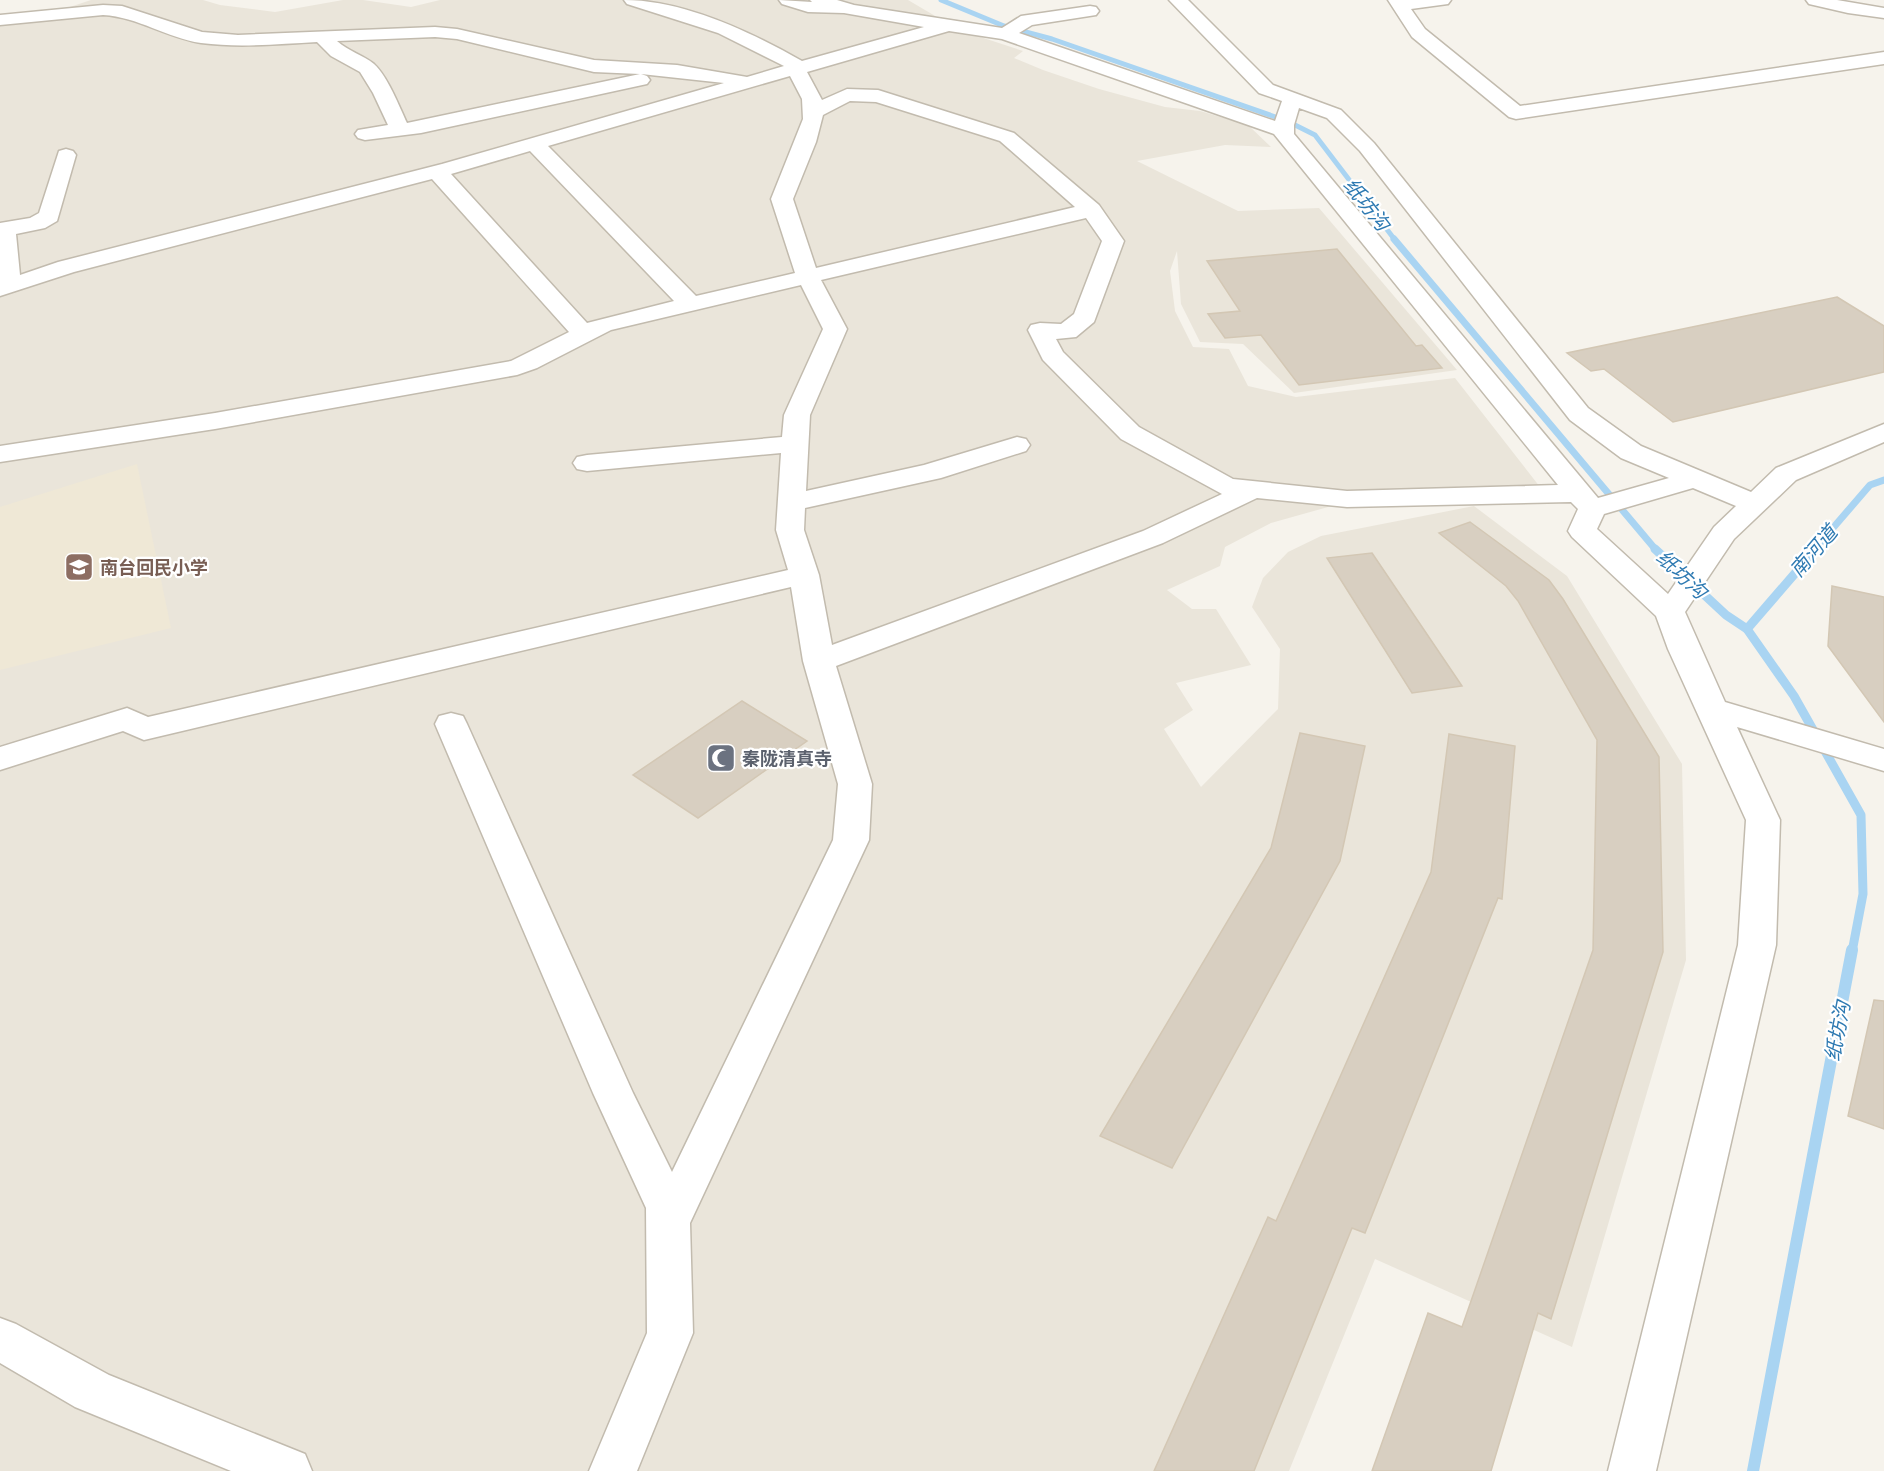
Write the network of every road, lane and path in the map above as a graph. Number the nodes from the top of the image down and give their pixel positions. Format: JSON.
{"nodes":[{"id":1,"x":633,"y":0,"type":"edge"},
{"id":2,"x":788,"y":0,"type":"edge"},
{"id":3,"x":819,"y":0,"type":"edge"},
{"id":4,"x":1178,"y":0,"type":"edge"},
{"id":5,"x":1442,"y":0,"type":"edge"},
{"id":6,"x":1815,"y":0,"type":"edge"},
{"id":7,"x":1399,"y":2,"type":"edge"},
{"id":8,"x":852,"y":10,"type":"junction"},
{"id":9,"x":1090,"y":11,"type":"dead end"},
{"id":10,"x":1884,"y":13,"type":"edge"},
{"id":11,"x":0,"y":20,"type":"edge"},
{"id":12,"x":948,"y":25,"type":"junction"},
{"id":13,"x":1011,"y":30,"type":"junction"},
{"id":14,"x":321,"y":36,"type":"junction"},
{"id":15,"x":1026,"y":56,"type":"dead end"},
{"id":16,"x":1884,"y":58,"type":"edge"},
{"id":17,"x":797,"y":69,"type":"junction"},
{"id":18,"x":677,"y":71,"type":"junction"},
{"id":19,"x":753,"y":81,"type":"junction"},
{"id":20,"x":1213,"y":106,"type":"junction"},
{"id":21,"x":814,"y":112,"type":"junction"},
{"id":22,"x":1287,"y":117,"type":"junction"},
{"id":23,"x":421,"y":127,"type":"junction"},
{"id":24,"x":400,"y":130,"type":"junction"},
{"id":25,"x":365,"y":135,"type":"dead end"},
{"id":26,"x":534,"y":144,"type":"junction"},
{"id":27,"x":505,"y":152,"type":"junction"},
{"id":28,"x":66,"y":155,"type":"dead end"},
{"id":29,"x":437,"y":171,"type":"junction"},
{"id":30,"x":1091,"y":210,"type":"junction"},
{"id":31,"x":2,"y":230,"type":"edge"},
{"id":32,"x":808,"y":277,"type":"junction"},
{"id":33,"x":4,"y":288,"type":"edge"},
{"id":34,"x":691,"y":305,"type":"junction"},
{"id":35,"x":583,"y":333,"type":"junction"},
{"id":36,"x":1884,"y":432,"type":"edge"},
{"id":37,"x":795,"y":444,"type":"junction"},
{"id":38,"x":1017,"y":445,"type":"dead end"},
{"id":39,"x":0,"y":454,"type":"edge"},
{"id":40,"x":587,"y":463,"type":"dead end"},
{"id":41,"x":1695,"y":479,"type":"junction"},
{"id":42,"x":1252,"y":490,"type":"junction"},
{"id":43,"x":1593,"y":502,"type":"junction"},
{"id":44,"x":792,"y":503,"type":"junction"},
{"id":45,"x":1754,"y":504,"type":"junction"},
{"id":46,"x":804,"y":575,"type":"junction"},
{"id":47,"x":1675,"y":605,"type":"junction"},
{"id":48,"x":819,"y":661,"type":"junction"},
{"id":49,"x":1712,"y":710,"type":"junction"},
{"id":50,"x":451,"y":724,"type":"dead end"},
{"id":51,"x":1877,"y":758,"type":"edge"},
{"id":52,"x":0,"y":759,"type":"edge"},
{"id":53,"x":668,"y":1224,"type":"junction"},
{"id":54,"x":0,"y":1339,"type":"edge"},
{"id":55,"x":288,"y":1471,"type":"edge"},
{"id":56,"x":613,"y":1471,"type":"edge"},
{"id":57,"x":1632,"y":1471,"type":"edge"}],
"edges":[{"from":1,"to":17,"type":"street"},
{"from":2,"to":8,"type":"street"},
{"from":3,"to":8,"type":"street"},
{"from":4,"to":22,"type":"street"},
{"from":5,"to":7,"type":"street"},
{"from":6,"to":10,"type":"street"},
{"from":7,"to":16,"type":"street"},
{"from":8,"to":12,"type":"street"},
{"from":9,"to":13,"type":"street"},
{"from":11,"to":14,"type":"street"},
{"from":12,"to":13,"type":"street"},
{"from":12,"to":17,"type":"street"},
{"from":13,"to":20,"type":"street"},
{"from":14,"to":18,"type":"street"},
{"from":14,"to":24,"type":"street"},
{"from":15,"to":20,"type":"street"},
{"from":17,"to":19,"type":"street"},
{"from":17,"to":21,"type":"street"},
{"from":18,"to":19,"type":"street"},
{"from":18,"to":23,"type":"street"},
{"from":19,"to":26,"type":"street"},
{"from":20,"to":22,"type":"street"},
{"from":21,"to":30,"type":"street"},
{"from":21,"to":32,"type":"street"},
{"from":22,"to":41,"type":"street"},
{"from":22,"to":43,"type":"street"},
{"from":23,"to":24,"type":"street"},
{"from":23,"to":27,"type":"street"},
{"from":24,"to":25,"type":"street"},
{"from":26,"to":27,"type":"street"},
{"from":26,"to":34,"type":"street"},
{"from":27,"to":29,"type":"street"},
{"from":28,"to":31,"type":"street"},
{"from":29,"to":33,"type":"street"},
{"from":29,"to":35,"type":"street"},
{"from":30,"to":32,"type":"street"},
{"from":30,"to":42,"type":"street"},
{"from":31,"to":33,"type":"street"},
{"from":32,"to":34,"type":"street"},
{"from":32,"to":37,"type":"street"},
{"from":34,"to":35,"type":"street"},
{"from":35,"to":39,"type":"street"},
{"from":36,"to":45,"type":"street"},
{"from":37,"to":40,"type":"street"},
{"from":37,"to":44,"type":"street"},
{"from":38,"to":44,"type":"street"},
{"from":41,"to":43,"type":"street"},
{"from":41,"to":45,"type":"street"},
{"from":42,"to":43,"type":"street"},
{"from":42,"to":48,"type":"street"},
{"from":43,"to":47,"type":"street"},
{"from":44,"to":46,"type":"street"},
{"from":45,"to":47,"type":"street"},
{"from":46,"to":48,"type":"street"},
{"from":46,"to":52,"type":"street"},
{"from":47,"to":49,"type":"street"},
{"from":48,"to":53,"type":"street"},
{"from":49,"to":51,"type":"street"},
{"from":49,"to":57,"type":"street"},
{"from":50,"to":53,"type":"street"},
{"from":53,"to":56,"type":"street"},
{"from":54,"to":55,"type":"street"}]}
